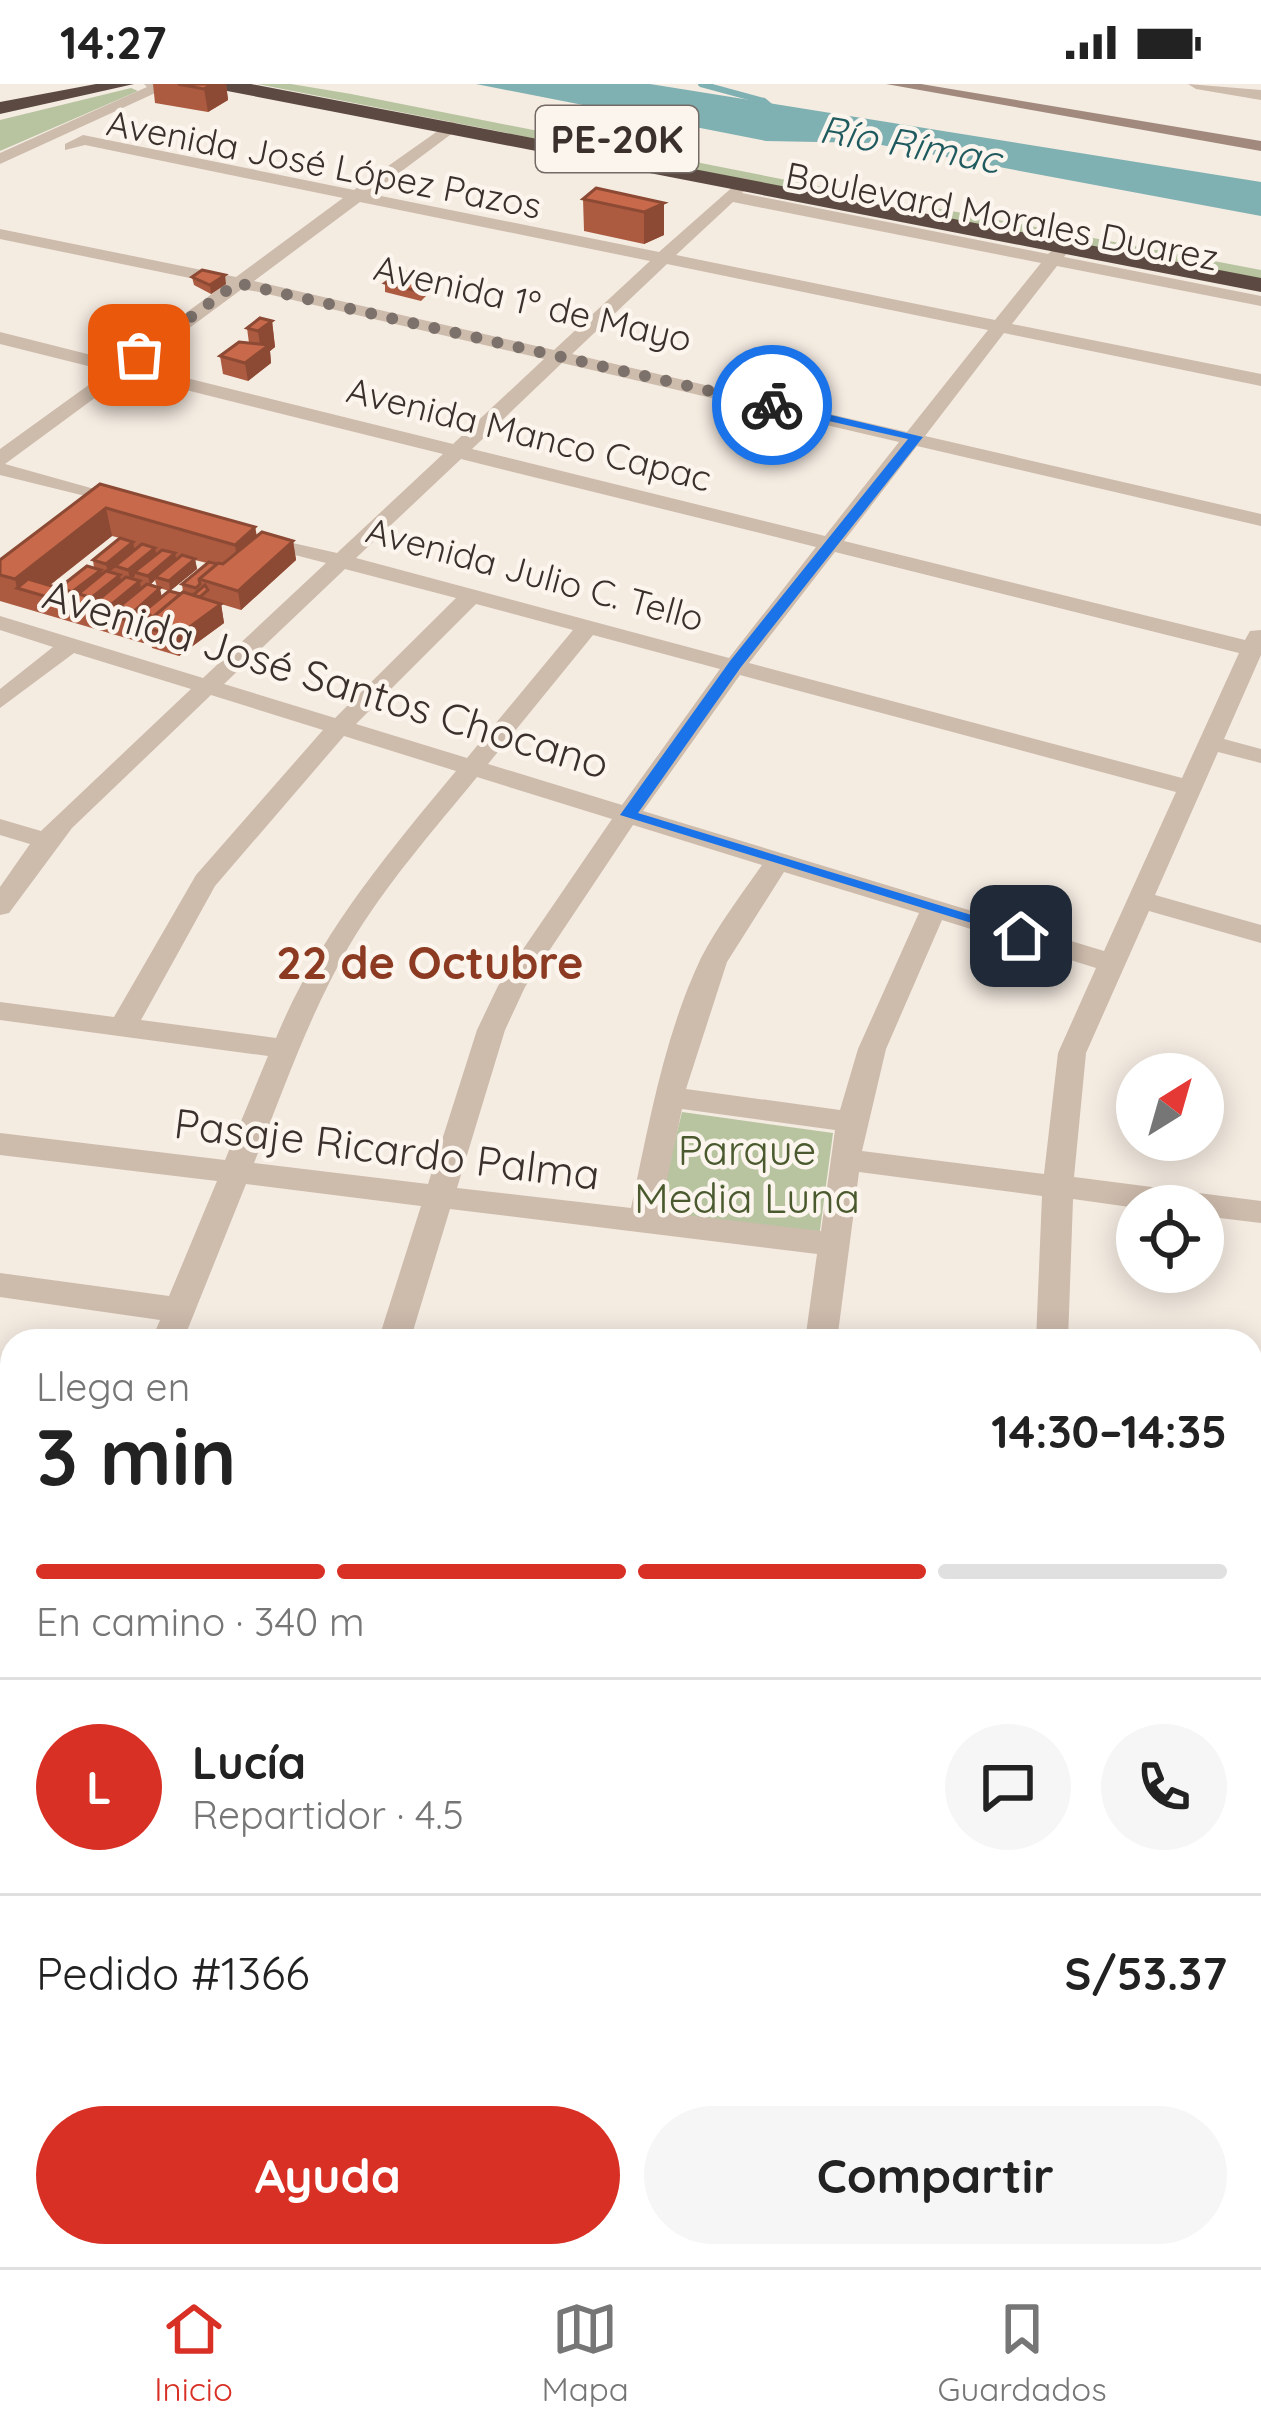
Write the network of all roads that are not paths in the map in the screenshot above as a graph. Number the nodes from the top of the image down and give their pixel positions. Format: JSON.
{"nodes":[{"id":1,"x":13,"y":84,"type":"edge"},
{"id":2,"x":125,"y":84,"type":"edge"},
{"id":3,"x":152,"y":84,"type":"edge"},
{"id":4,"x":222,"y":84,"type":"edge"},
{"id":5,"x":315,"y":84,"type":"edge"},
{"id":6,"x":894,"y":84,"type":"edge"},
{"id":7,"x":1196,"y":84,"type":"edge"},
{"id":8,"x":0,"y":91,"type":"edge"},
{"id":9,"x":1261,"y":95,"type":"edge"},
{"id":10,"x":0,"y":108,"type":"edge"},
{"id":11,"x":452,"y":126,"type":"junction"},
{"id":12,"x":1261,"y":146,"type":"edge"},
{"id":13,"x":0,"y":159,"type":"edge"},
{"id":14,"x":737,"y":189,"type":"junction"},
{"id":15,"x":355,"y":198,"type":"junction"},
{"id":16,"x":912,"y":207,"type":"junction"},
{"id":17,"x":0,"y":219,"type":"edge"},
{"id":18,"x":0,"y":234,"type":"edge"},
{"id":19,"x":1058,"y":253,"type":"junction"},
{"id":20,"x":660,"y":262,"type":"junction"},
{"id":21,"x":1261,"y":265,"type":"edge"},
{"id":22,"x":244,"y":278,"type":"junction"},
{"id":23,"x":1261,"y":285,"type":"edge"},
{"id":24,"x":1261,"y":302,"type":"edge"},
{"id":25,"x":995,"y":331,"type":"junction"},
{"id":26,"x":5,"y":344,"type":"edge"},
{"id":27,"x":563,"y":351,"type":"junction"},
{"id":28,"x":122,"y":368,"type":"junction"},
{"id":29,"x":1261,"y":380,"type":"edge"},
{"id":30,"x":1261,"y":391,"type":"edge"},
{"id":31,"x":922,"y":432,"type":"junction"},
{"id":32,"x":458,"y":450,"type":"junction"},
{"id":33,"x":0,"y":458,"type":"edge"},
{"id":34,"x":0,"y":469,"type":"edge"},
{"id":35,"x":1261,"y":504,"type":"edge"},
{"id":36,"x":155,"y":511,"type":"edge"},
{"id":37,"x":1261,"y":520,"type":"edge"},
{"id":38,"x":224,"y":530,"type":"edge"},
{"id":39,"x":833,"y":543,"type":"junction"},
{"id":40,"x":340,"y":560,"type":"junction"},
{"id":41,"x":472,"y":595,"type":"junction"},
{"id":42,"x":0,"y":622,"type":"edge"},
{"id":43,"x":589,"y":626,"type":"junction"},
{"id":44,"x":1256,"y":640,"type":"edge"},
{"id":45,"x":71,"y":644,"type":"junction"},
{"id":46,"x":736,"y":664,"type":"junction"},
{"id":47,"x":206,"y":686,"type":"junction"},
{"id":48,"x":0,"y":700,"type":"edge"},
{"id":49,"x":340,"y":728,"type":"junction"},
{"id":50,"x":1210,"y":743,"type":"junction"},
{"id":51,"x":1261,"y":756,"type":"edge"},
{"id":52,"x":471,"y":767,"type":"junction"},
{"id":53,"x":1190,"y":788,"type":"junction"},
{"id":54,"x":628,"y":815,"type":"junction"},
{"id":55,"x":0,"y":827,"type":"edge"},
{"id":56,"x":46,"y":841,"type":"junction"},
{"id":57,"x":778,"y":861,"type":"junction"},
{"id":58,"x":1138,"y":899,"type":"junction"},
{"id":59,"x":0,"y":907,"type":"edge"},
{"id":60,"x":934,"y":909,"type":"junction"},
{"id":61,"x":1261,"y":934,"type":"edge"},
{"id":62,"x":1108,"y":962,"type":"junction"},
{"id":63,"x":0,"y":1011,"type":"edge"},
{"id":64,"x":122,"y":1027,"type":"junction"},
{"id":65,"x":287,"y":1048,"type":"junction"},
{"id":66,"x":670,"y":1096,"type":"junction"},
{"id":67,"x":851,"y":1122,"type":"junction"},
{"id":68,"x":0,"y":1144,"type":"edge"},
{"id":69,"x":846,"y":1160,"type":"junction"},
{"id":70,"x":236,"y":1172,"type":"junction"},
{"id":71,"x":1058,"y":1186,"type":"junction"},
{"id":72,"x":438,"y":1198,"type":"junction"},
{"id":73,"x":1261,"y":1212,"type":"edge"},
{"id":74,"x":643,"y":1222,"type":"junction"},
{"id":75,"x":835,"y":1244,"type":"junction"},
{"id":76,"x":0,"y":1286,"type":"edge"},
{"id":77,"x":179,"y":1310,"type":"junction"},
{"id":78,"x":171,"y":1329,"type":"edge"},
{"id":79,"x":398,"y":1329,"type":"edge"},
{"id":80,"x":823,"y":1329,"type":"edge"},
{"id":81,"x":1052,"y":1329,"type":"edge"}],
"edges":[{"from":1,"to":8,"type":"highway"},
{"from":2,"to":10,"type":"highway"},
{"from":3,"to":13,"type":"street"},
{"from":4,"to":11,"type":"highway","number":"PE-20K"},
{"from":5,"to":16,"type":"highway","number":"PE-20K"},
{"from":6,"to":12,"type":"street"},
{"from":7,"to":9,"type":"street"},
{"from":11,"to":14,"type":"highway","number":"PE-20K"},
{"from":11,"to":15,"type":"street"},
{"from":14,"to":16,"type":"highway","number":"PE-20K"},
{"from":14,"to":19,"type":"street","name":"Boulevard Morales Duarez"},
{"from":14,"to":20,"type":"street"},
{"from":15,"to":15,"type":"street","name":"Avenida José López Pazos"},
{"from":15,"to":20,"type":"street","name":"Avenida José López Pazos"},
{"from":15,"to":22,"type":"street"},
{"from":16,"to":19,"type":"highway","number":"PE-20K"},
{"from":16,"to":21,"type":"highway","number":"PE-20K"},
{"from":17,"to":22,"type":"street","name":"Avenida 1º de Mayo"},
{"from":18,"to":22,"type":"street","name":"Avenida 1º de Mayo"},
{"from":19,"to":23,"type":"highway","number":"PE-20K"},
{"from":19,"to":24,"type":"street","name":"Boulevard Morales Duarez"},
{"from":19,"to":25,"type":"street"},
{"from":20,"to":25,"type":"street","name":"Avenida José López Pazos"},
{"from":20,"to":27,"type":"street"},
{"from":22,"to":27,"type":"street","name":"Avenida 1º de Mayo"},
{"from":22,"to":28,"type":"street"},
{"from":25,"to":29,"type":"street","name":"Avenida José López Pazos"},
{"from":25,"to":30,"type":"street","name":"Avenida José López Pazos"},
{"from":25,"to":31,"type":"street"},
{"from":26,"to":28,"type":"street","name":"Avenida Manco Capac"},
{"from":27,"to":31,"type":"street","name":"Avenida 1º de Mayo"},
{"from":27,"to":32,"type":"street"},
{"from":28,"to":32,"type":"street","name":"Avenida Manco Capac"},
{"from":28,"to":33,"type":"street"},
{"from":31,"to":35,"type":"street","name":"Avenida 1º de Mayo"},
{"from":31,"to":37,"type":"street","name":"Avenida 1º de Mayo"},
{"from":31,"to":39,"type":"street"},
{"from":32,"to":39,"type":"street","name":"Avenida Manco Capac"},
{"from":32,"to":40,"type":"street"},
{"from":34,"to":36,"type":"street"},
{"from":38,"to":40,"type":"street","name":"Avenida Julio C. Tello"},
{"from":39,"to":44,"type":"street","name":"Avenida Manco Capac"},
{"from":39,"to":46,"type":"street"},
{"from":40,"to":41,"type":"street","name":"Avenida Julio C. Tello"},
{"from":40,"to":47,"type":"street"},
{"from":41,"to":43,"type":"street","name":"Avenida Julio C. Tello"},
{"from":41,"to":49,"type":"street"},
{"from":42,"to":45,"type":"street","name":"Avenida José Santos Chocano"},
{"from":43,"to":46,"type":"street","name":"Avenida Julio C. Tello"},
{"from":43,"to":52,"type":"street"},
{"from":44,"to":50,"type":"street"},
{"from":45,"to":47,"type":"street","name":"Avenida José Santos Chocano"},
{"from":45,"to":48,"type":"street"},
{"from":46,"to":53,"type":"street","name":"Avenida Julio C. Tello"},
{"from":46,"to":54,"type":"street"},
{"from":47,"to":49,"type":"street","name":"Avenida José Santos Chocano"},
{"from":47,"to":56,"type":"street"},
{"from":49,"to":52,"type":"street","name":"Avenida José Santos Chocano"},
{"from":49,"to":64,"type":"street"},
{"from":50,"to":51,"type":"street"},
{"from":50,"to":53,"type":"street"},
{"from":52,"to":54,"type":"street","name":"Avenida José Santos Chocano"},
{"from":52,"to":65,"type":"street"},
{"from":53,"to":58,"type":"street"},
{"from":54,"to":57,"type":"street","name":"Avenida José Santos Chocano"},
{"from":54,"to":72,"type":"street"},
{"from":55,"to":56,"type":"street"},
{"from":56,"to":59,"type":"street"},
{"from":57,"to":60,"type":"street","name":"Avenida José Santos Chocano"},
{"from":57,"to":66,"type":"street"},
{"from":58,"to":61,"type":"street"},
{"from":58,"to":62,"type":"street"},
{"from":60,"to":62,"type":"street","name":"Avenida José Santos Chocano"},
{"from":60,"to":67,"type":"street"},
{"from":62,"to":71,"type":"street"},
{"from":63,"to":64,"type":"street"},
{"from":64,"to":65,"type":"street"},
{"from":65,"to":70,"type":"street"},
{"from":66,"to":67,"type":"street"},
{"from":66,"to":74,"type":"street"},
{"from":67,"to":69,"type":"street"},
{"from":68,"to":70,"type":"street","name":"Pasaje Ricardo Palma"},
{"from":69,"to":71,"type":"street"},
{"from":69,"to":75,"type":"street"},
{"from":70,"to":72,"type":"street","name":"Pasaje Ricardo Palma"},
{"from":70,"to":77,"type":"street"},
{"from":71,"to":73,"type":"street"},
{"from":71,"to":81,"type":"street"},
{"from":72,"to":74,"type":"street","name":"Pasaje Ricardo Palma"},
{"from":72,"to":79,"type":"street"},
{"from":74,"to":75,"type":"street","name":"Pasaje Ricardo Palma"},
{"from":75,"to":80,"type":"street"},
{"from":76,"to":77,"type":"street"},
{"from":77,"to":78,"type":"street"}]}
